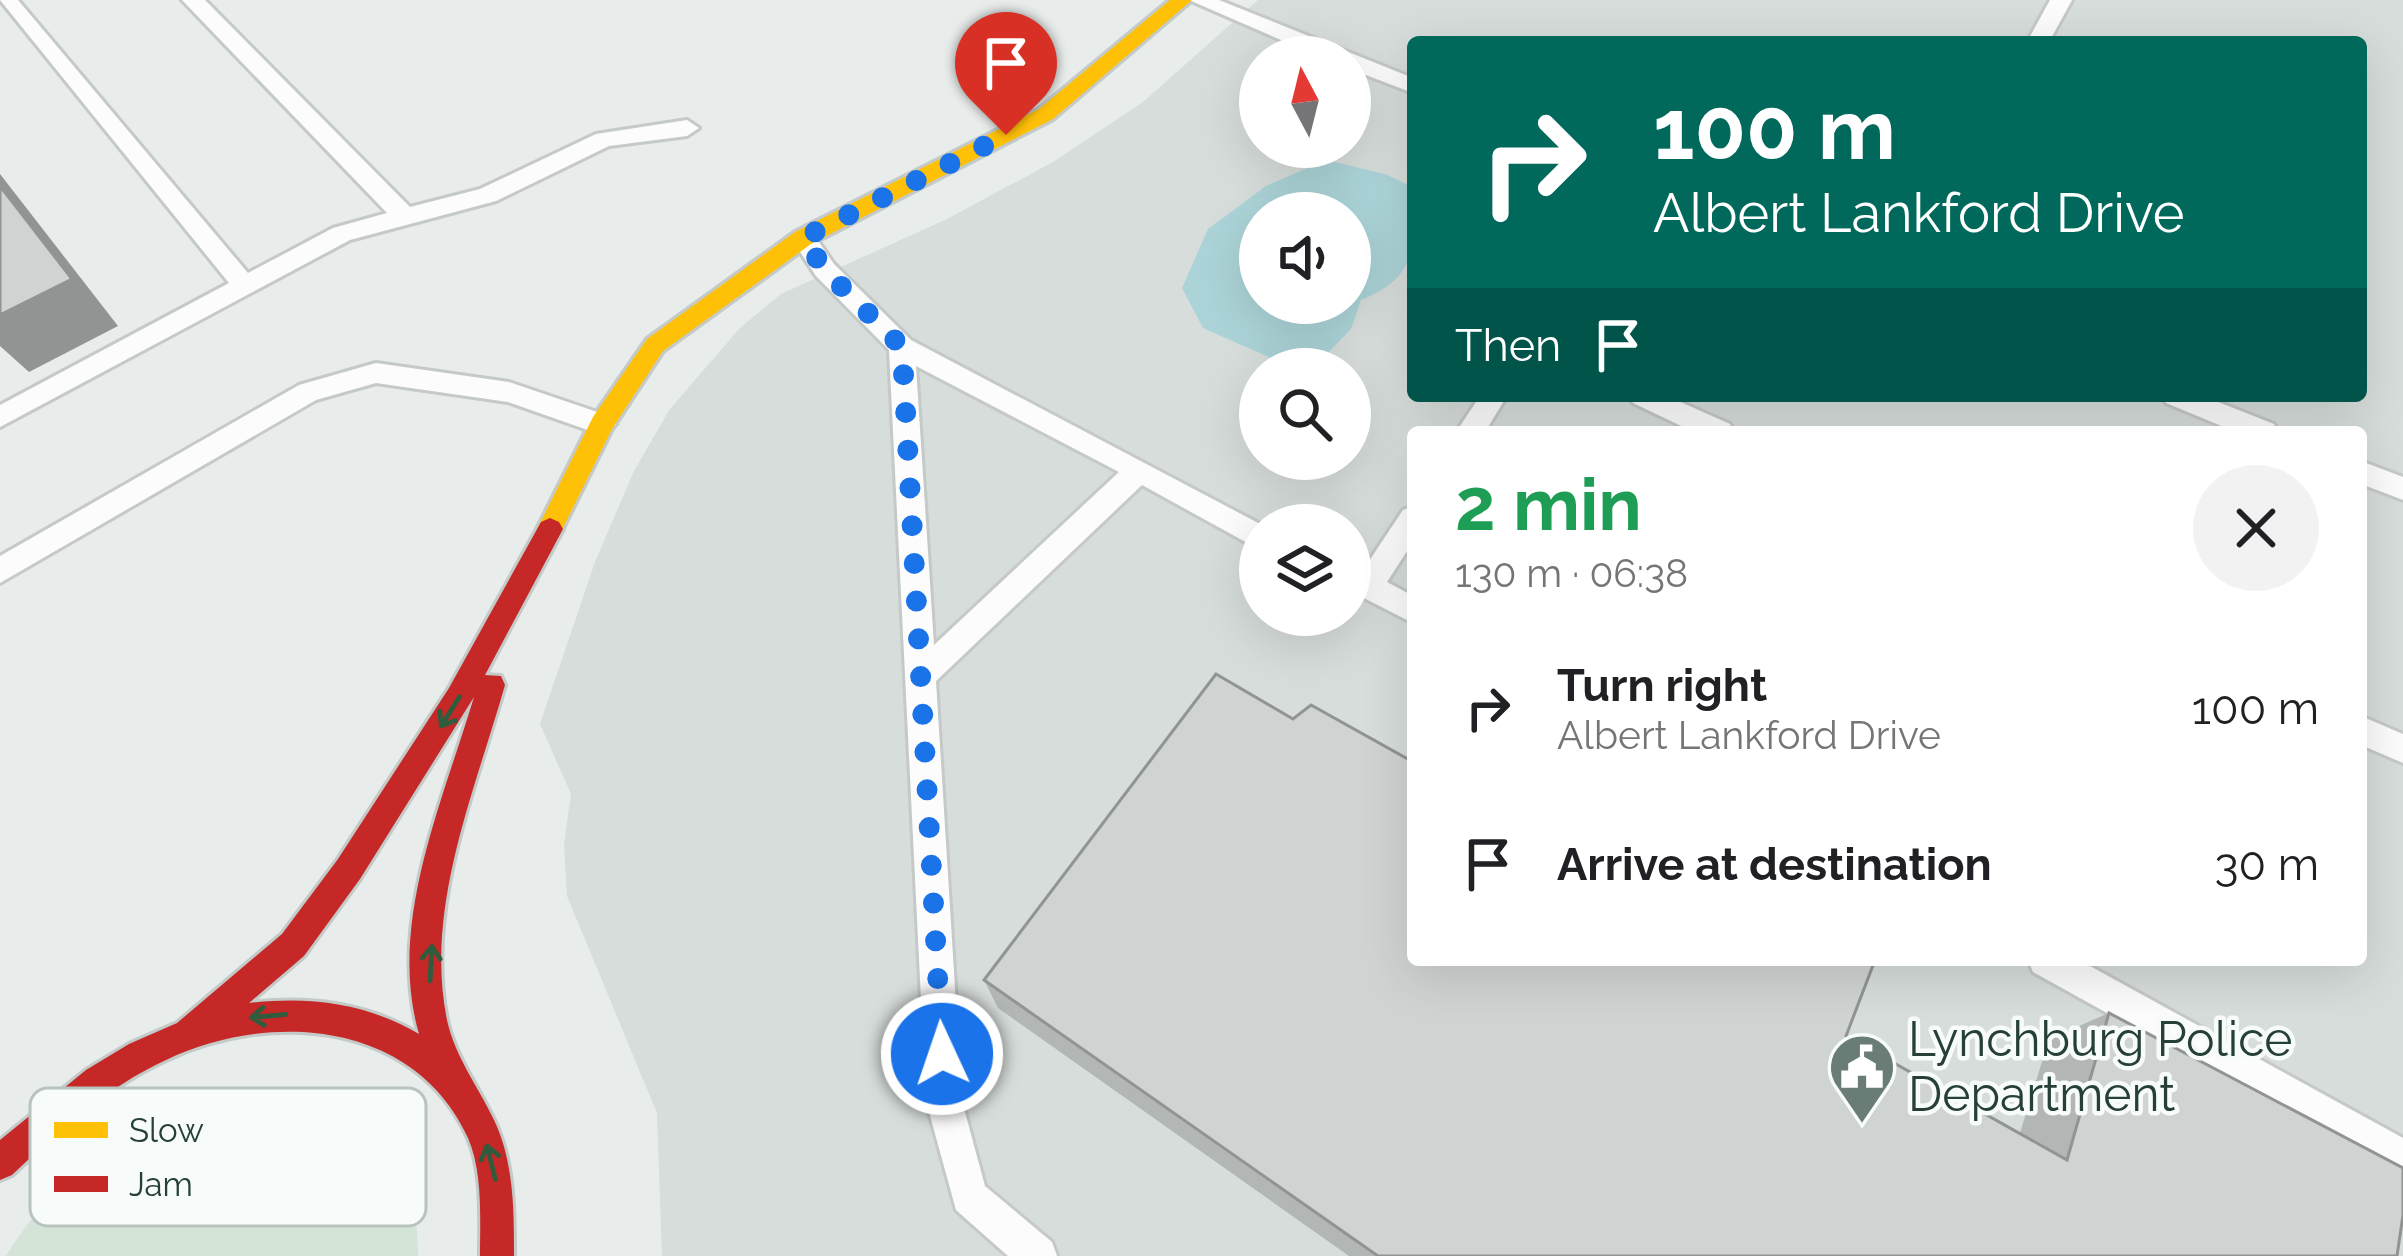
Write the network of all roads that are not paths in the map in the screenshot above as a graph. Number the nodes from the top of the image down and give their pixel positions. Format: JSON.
{"nodes":[{"id":1,"x":7,"y":0,"type":"edge"},
{"id":2,"x":193,"y":0,"type":"edge"},
{"id":3,"x":1182,"y":0,"type":"edge"},
{"id":4,"x":1200,"y":0,"type":"edge"},
{"id":5,"x":2061,"y":0,"type":"edge"},
{"id":6,"x":1288,"y":36,"type":"edge"},
{"id":7,"x":2041,"y":36,"type":"edge"},
{"id":8,"x":1371,"y":69,"type":"edge"},
{"id":9,"x":1407,"y":84,"type":"edge"},
{"id":10,"x":687,"y":128,"type":"dead end"},
{"id":11,"x":405,"y":217,"type":"junction"},
{"id":12,"x":803,"y":238,"type":"junction"},
{"id":13,"x":245,"y":286,"type":"junction"},
{"id":14,"x":902,"y":347,"type":"junction"},
{"id":15,"x":1655,"y":402,"type":"edge"},
{"id":16,"x":2190,"y":402,"type":"edge"},
{"id":17,"x":0,"y":417,"type":"edge"},
{"id":18,"x":602,"y":424,"type":"junction"},
{"id":19,"x":1707,"y":426,"type":"edge"},
{"id":20,"x":2249,"y":426,"type":"edge"},
{"id":21,"x":1140,"y":470,"type":"junction"},
{"id":22,"x":2367,"y":474,"type":"edge"},
{"id":23,"x":2403,"y":489,"type":"edge"},
{"id":24,"x":1407,"y":525,"type":"edge"},
{"id":25,"x":1239,"y":526,"type":"edge"},
{"id":26,"x":1371,"y":568,"type":"edge"},
{"id":27,"x":0,"y":571,"type":"edge"},
{"id":28,"x":1371,"y":588,"type":"edge"},
{"id":29,"x":1407,"y":607,"type":"edge"},
{"id":30,"x":509,"y":611,"type":"junction"},
{"id":31,"x":922,"y":675,"type":"junction"},
{"id":32,"x":2367,"y":733,"type":"edge"},
{"id":33,"x":2403,"y":749,"type":"edge"},
{"id":34,"x":2056,"y":966,"type":"edge"},
{"id":35,"x":189,"y":1033,"type":"junction"},
{"id":36,"x":452,"y":1076,"type":"junction"},
{"id":37,"x":87,"y":1088,"type":"edge"},
{"id":38,"x":23,"y":1100,"type":"dead end"},
{"id":39,"x":30,"y":1100,"type":"edge"},
{"id":40,"x":30,"y":1136,"type":"edge"},
{"id":41,"x":2403,"y":1159,"type":"edge"},
{"id":42,"x":0,"y":1163,"type":"edge"},
{"id":43,"x":497,"y":1256,"type":"edge"},
{"id":44,"x":1038,"y":1256,"type":"edge"}],
"edges":[{"from":1,"to":13,"type":"lane"},
{"from":2,"to":11,"type":"lane"},
{"from":3,"to":12,"type":"street"},
{"from":4,"to":6,"type":"lane"},
{"from":5,"to":7,"type":"lane"},
{"from":8,"to":9,"type":"lane"},
{"from":10,"to":11,"type":"lane"},
{"from":11,"to":13,"type":"lane"},
{"from":12,"to":14,"type":"lane"},
{"from":12,"to":18,"type":"street"},
{"from":13,"to":17,"type":"lane"},
{"from":14,"to":21,"type":"lane"},
{"from":14,"to":31,"type":"lane"},
{"from":15,"to":19,"type":"lane"},
{"from":16,"to":20,"type":"lane"},
{"from":18,"to":27,"type":"lane"},
{"from":18,"to":30,"type":"street"},
{"from":21,"to":25,"type":"lane"},
{"from":21,"to":31,"type":"lane"},
{"from":22,"to":23,"type":"lane"},
{"from":24,"to":26,"type":"lane"},
{"from":28,"to":29,"type":"lane"},
{"from":30,"to":35,"type":"street","one_way":true},
{"from":36,"to":30,"type":"street","one_way":true},
{"from":31,"to":44,"type":"lane"},
{"from":32,"to":33,"type":"lane"},
{"from":34,"to":41,"type":"lane"},
{"from":36,"to":35,"type":"street","one_way":true},
{"from":35,"to":37,"type":"street"},
{"from":43,"to":36,"type":"street","one_way":true},
{"from":38,"to":39,"type":"street"},
{"from":40,"to":42,"type":"street"}]}
